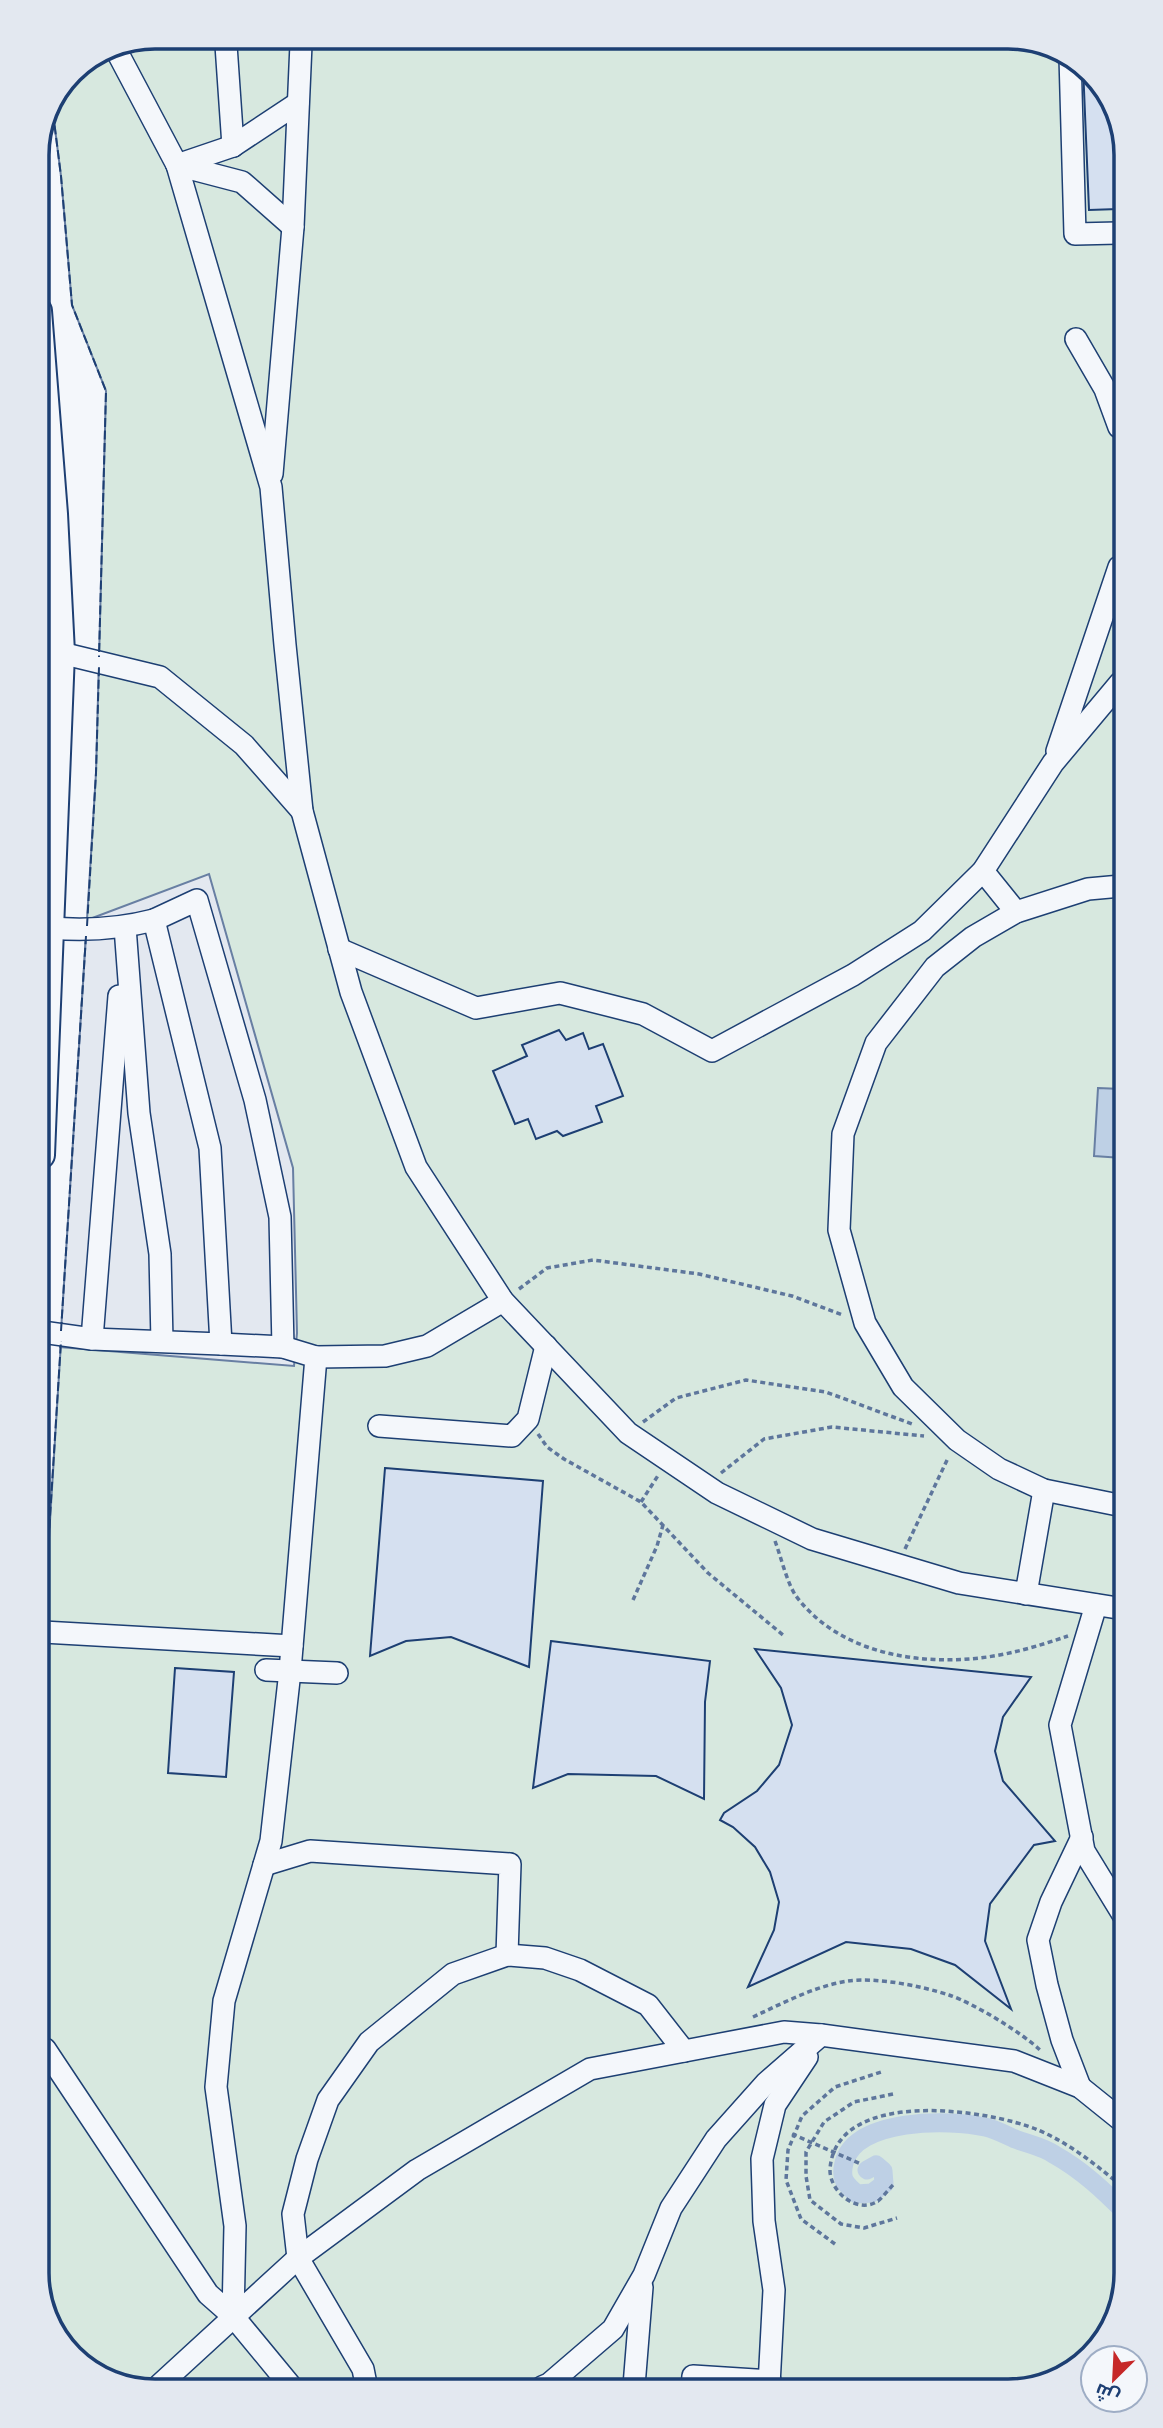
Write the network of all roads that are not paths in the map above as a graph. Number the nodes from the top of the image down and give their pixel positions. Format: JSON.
{"nodes":[{"id":1,"x":226,"y":49,"type":"edge"},
{"id":2,"x":301,"y":49,"type":"edge"},
{"id":3,"x":119,"y":56,"type":"edge"},
{"id":4,"x":1070,"y":69,"type":"edge"},
{"id":5,"x":298,"y":103,"type":"junction"},
{"id":6,"x":233,"y":146,"type":"junction"},
{"id":7,"x":177,"y":165,"type":"junction"},
{"id":8,"x":293,"y":227,"type":"junction"},
{"id":9,"x":1114,"y":233,"type":"edge"},
{"id":10,"x":1076,"y":338,"type":"dead end"},
{"id":11,"x":1114,"y":413,"type":"edge"},
{"id":12,"x":49,"y":451,"type":"edge"},
{"id":13,"x":271,"y":487,"type":"junction"},
{"id":14,"x":1114,"y":582,"type":"edge"},
{"id":15,"x":61,"y":653,"type":"junction"},
{"id":16,"x":1114,"y":690,"type":"edge"},
{"id":17,"x":1053,"y":762,"type":"junction"},
{"id":18,"x":302,"y":811,"type":"junction"},
{"id":19,"x":983,"y":871,"type":"junction"},
{"id":20,"x":1114,"y":886,"type":"edge"},
{"id":21,"x":1016,"y":912,"type":"junction"},
{"id":22,"x":154,"y":920,"type":"junction"},
{"id":23,"x":125,"y":927,"type":"junction"},
{"id":24,"x":51,"y":928,"type":"junction"},
{"id":25,"x":910,"y":938,"type":"junction"},
{"id":26,"x":339,"y":949,"type":"junction"},
{"id":27,"x":935,"y":967,"type":"junction"},
{"id":28,"x":49,"y":973,"type":"edge"},
{"id":29,"x":503,"y":1301,"type":"junction"},
{"id":30,"x":49,"y":1333,"type":"edge"},
{"id":31,"x":92,"y":1339,"type":"junction"},
{"id":32,"x":162,"y":1341,"type":"junction"},
{"id":33,"x":221,"y":1344,"type":"junction"},
{"id":34,"x":546,"y":1346,"type":"junction"},
{"id":35,"x":283,"y":1347,"type":"junction"},
{"id":36,"x":316,"y":1357,"type":"junction"},
{"id":37,"x":379,"y":1426,"type":"dead end"},
{"id":38,"x":1044,"y":1490,"type":"junction"},
{"id":39,"x":1114,"y":1504,"type":"edge"},
{"id":40,"x":1026,"y":1594,"type":"junction"},
{"id":41,"x":1096,"y":1605,"type":"junction"},
{"id":42,"x":1114,"y":1608,"type":"edge"},
{"id":43,"x":49,"y":1632,"type":"edge"},
{"id":44,"x":292,"y":1646,"type":"junction"},
{"id":45,"x":266,"y":1670,"type":"dead end"},
{"id":46,"x":290,"y":1671,"type":"junction"},
{"id":47,"x":337,"y":1673,"type":"dead end"},
{"id":48,"x":1082,"y":1837,"type":"junction"},
{"id":49,"x":264,"y":1865,"type":"junction"},
{"id":50,"x":1114,"y":1900,"type":"edge"},
{"id":51,"x":507,"y":1955,"type":"junction"},
{"id":52,"x":821,"y":2035,"type":"junction"},
{"id":53,"x":684,"y":2051,"type":"junction"},
{"id":54,"x":49,"y":2055,"type":"edge"},
{"id":55,"x":1080,"y":2087,"type":"junction"},
{"id":56,"x":1114,"y":2114,"type":"edge"},
{"id":57,"x":298,"y":2258,"type":"junction"},
{"id":58,"x":644,"y":2275,"type":"junction"},
{"id":59,"x":233,"y":2316,"type":"junction"},
{"id":60,"x":166,"y":2379,"type":"edge"},
{"id":61,"x":285,"y":2379,"type":"edge"},
{"id":62,"x":365,"y":2379,"type":"edge"},
{"id":63,"x":555,"y":2379,"type":"edge"},
{"id":64,"x":634,"y":2379,"type":"edge"},
{"id":65,"x":693,"y":2379,"type":"edge"},
{"id":66,"x":726,"y":2379,"type":"edge"},
{"id":67,"x":769,"y":2379,"type":"edge"}],
"edges":[{"from":1,"to":6,"type":"lane"},
{"from":2,"to":5,"type":"lane"},
{"from":3,"to":7,"type":"lane"},
{"from":4,"to":9,"type":"lane"},
{"from":5,"to":6,"type":"lane"},
{"from":5,"to":8,"type":"lane"},
{"from":6,"to":7,"type":"lane"},
{"from":7,"to":8,"type":"lane"},
{"from":7,"to":13,"type":"lane"},
{"from":8,"to":13,"type":"lane"},
{"from":10,"to":11,"type":"lane"},
{"from":12,"to":15,"type":"main road"},
{"from":13,"to":18,"type":"lane"},
{"from":14,"to":17,"type":"lane"},
{"from":15,"to":18,"type":"lane"},
{"from":15,"to":24,"type":"main road"},
{"from":16,"to":17,"type":"lane"},
{"from":17,"to":19,"type":"lane"},
{"from":18,"to":26,"type":"lane"},
{"from":19,"to":21,"type":"lane"},
{"from":19,"to":25,"type":"lane"},
{"from":20,"to":21,"type":"lane"},
{"from":21,"to":27,"type":"lane"},
{"from":22,"to":23,"type":"lane"},
{"from":22,"to":33,"type":"lane"},
{"from":22,"to":35,"type":"lane"},
{"from":23,"to":24,"type":"lane"},
{"from":23,"to":31,"type":"lane"},
{"from":23,"to":32,"type":"lane"},
{"from":24,"to":28,"type":"main road"},
{"from":25,"to":26,"type":"lane"},
{"from":25,"to":27,"type":"lane"},
{"from":26,"to":29,"type":"lane"},
{"from":27,"to":38,"type":"lane"},
{"from":29,"to":34,"type":"lane"},
{"from":29,"to":36,"type":"lane"},
{"from":30,"to":31,"type":"lane"},
{"from":31,"to":32,"type":"lane"},
{"from":32,"to":33,"type":"lane"},
{"from":33,"to":35,"type":"lane"},
{"from":34,"to":37,"type":"lane"},
{"from":34,"to":40,"type":"lane"},
{"from":35,"to":36,"type":"lane"},
{"from":36,"to":44,"type":"lane"},
{"from":38,"to":39,"type":"lane"},
{"from":38,"to":40,"type":"lane"},
{"from":40,"to":41,"type":"lane"},
{"from":41,"to":42,"type":"lane"},
{"from":41,"to":48,"type":"lane"},
{"from":43,"to":44,"type":"lane"},
{"from":44,"to":46,"type":"lane"},
{"from":45,"to":46,"type":"lane"},
{"from":46,"to":47,"type":"lane"},
{"from":46,"to":49,"type":"lane"},
{"from":48,"to":50,"type":"lane"},
{"from":48,"to":55,"type":"lane"},
{"from":49,"to":51,"type":"lane"},
{"from":49,"to":59,"type":"lane"},
{"from":51,"to":53,"type":"lane"},
{"from":51,"to":57,"type":"lane"},
{"from":52,"to":53,"type":"lane"},
{"from":52,"to":55,"type":"lane"},
{"from":52,"to":58,"type":"lane"},
{"from":52,"to":67,"type":"lane"},
{"from":53,"to":57,"type":"lane"},
{"from":54,"to":59,"type":"lane"},
{"from":55,"to":56,"type":"lane"},
{"from":57,"to":59,"type":"lane"},
{"from":57,"to":62,"type":"lane"},
{"from":58,"to":63,"type":"lane"},
{"from":58,"to":64,"type":"lane"},
{"from":59,"to":60,"type":"lane"},
{"from":59,"to":61,"type":"lane"},
{"from":65,"to":66,"type":"lane"}]}
